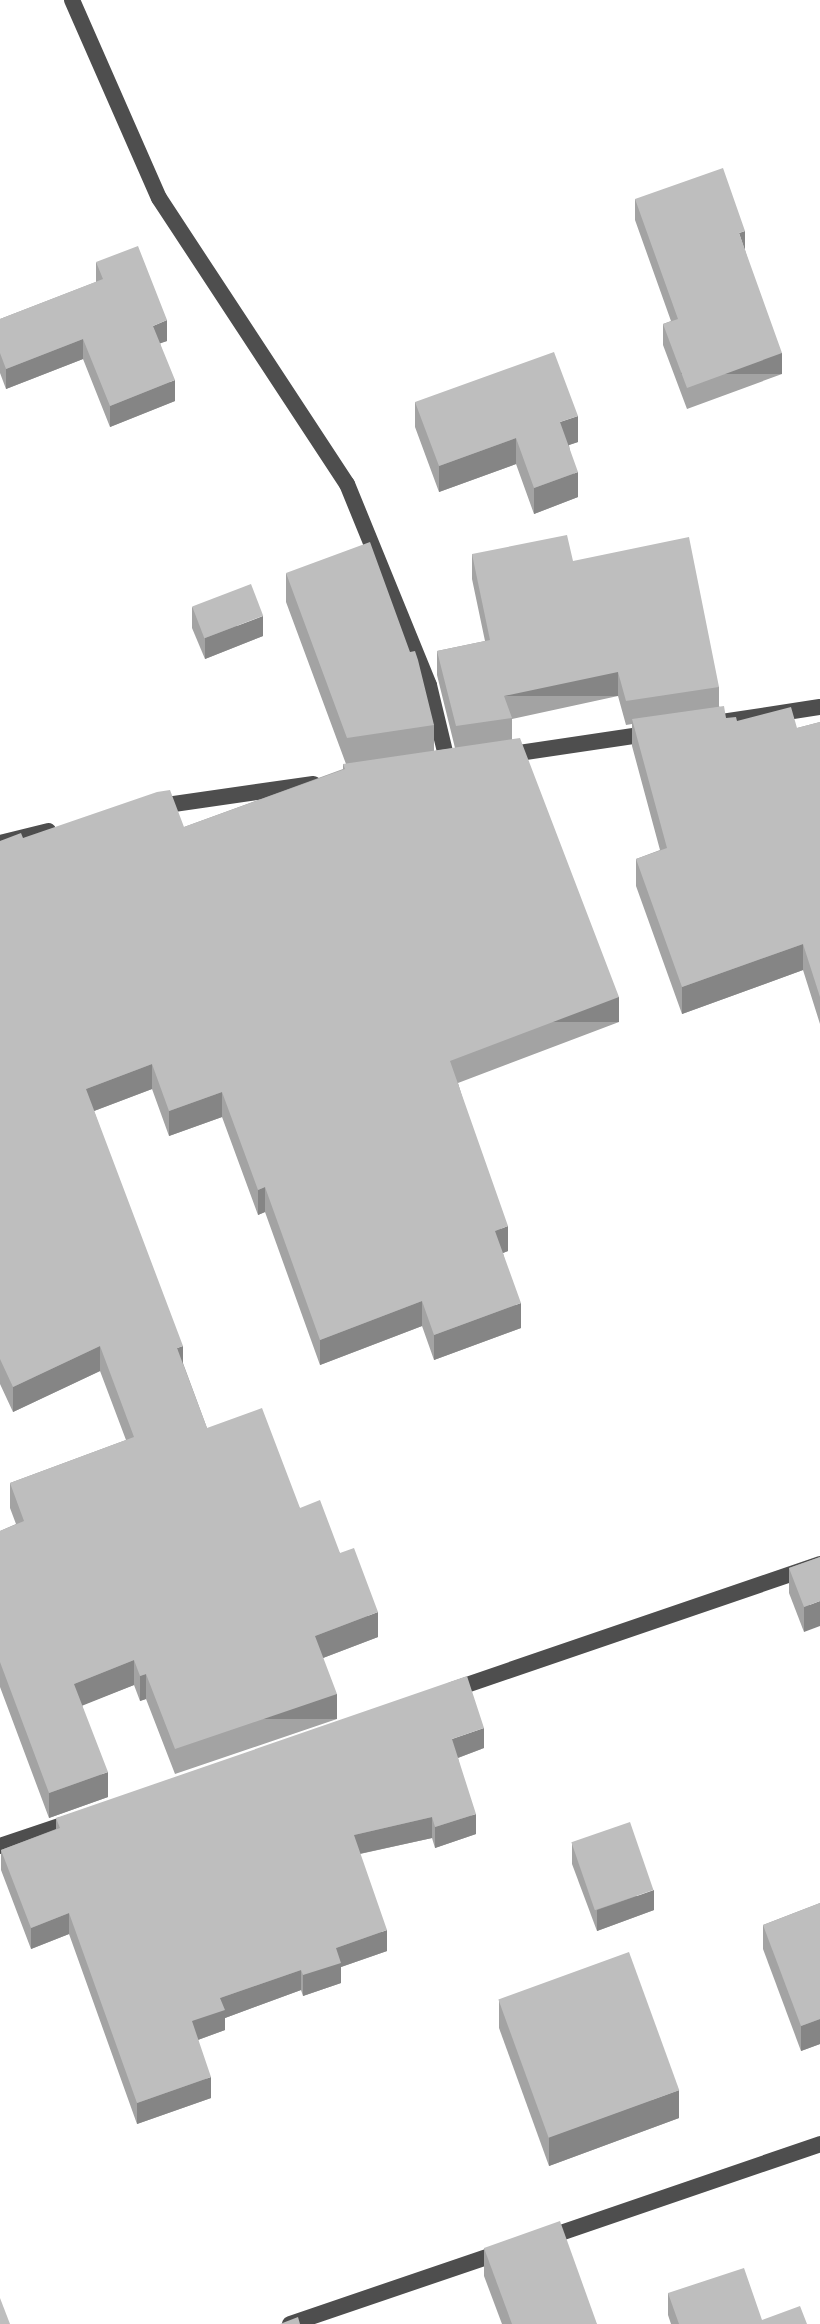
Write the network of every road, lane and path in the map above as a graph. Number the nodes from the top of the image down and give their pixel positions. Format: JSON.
{"nodes":[{"id":1,"x":72,"y":0,"type":"edge"},
{"id":2,"x":820,"y":707,"type":"edge"},
{"id":3,"x":696,"y":726,"type":"edge"},
{"id":4,"x":665,"y":731,"type":"edge"},
{"id":5,"x":494,"y":757,"type":"edge"},
{"id":6,"x":426,"y":768,"type":"edge"},
{"id":7,"x":335,"y":781,"type":"edge"},
{"id":8,"x":138,"y":809,"type":"edge"},
{"id":9,"x":61,"y":828,"type":"edge"},
{"id":10,"x":0,"y":843,"type":"edge"},
{"id":11,"x":820,"y":1564,"type":"edge"},
{"id":12,"x":435,"y":1696,"type":"edge"},
{"id":13,"x":90,"y":1815,"type":"edge"},
{"id":14,"x":0,"y":1846,"type":"edge"},
{"id":15,"x":820,"y":2144,"type":"edge"},
{"id":16,"x":290,"y":2324,"type":"edge"}],
"edges":[{"from":1,"to":6,"type":"street"},
{"from":2,"to":3,"type":"street"},
{"from":4,"to":5,"type":"street"},
{"from":7,"to":8,"type":"street"},
{"from":9,"to":10,"type":"street"},
{"from":11,"to":12,"type":"street"},
{"from":13,"to":14,"type":"street"},
{"from":15,"to":16,"type":"street"}]}
